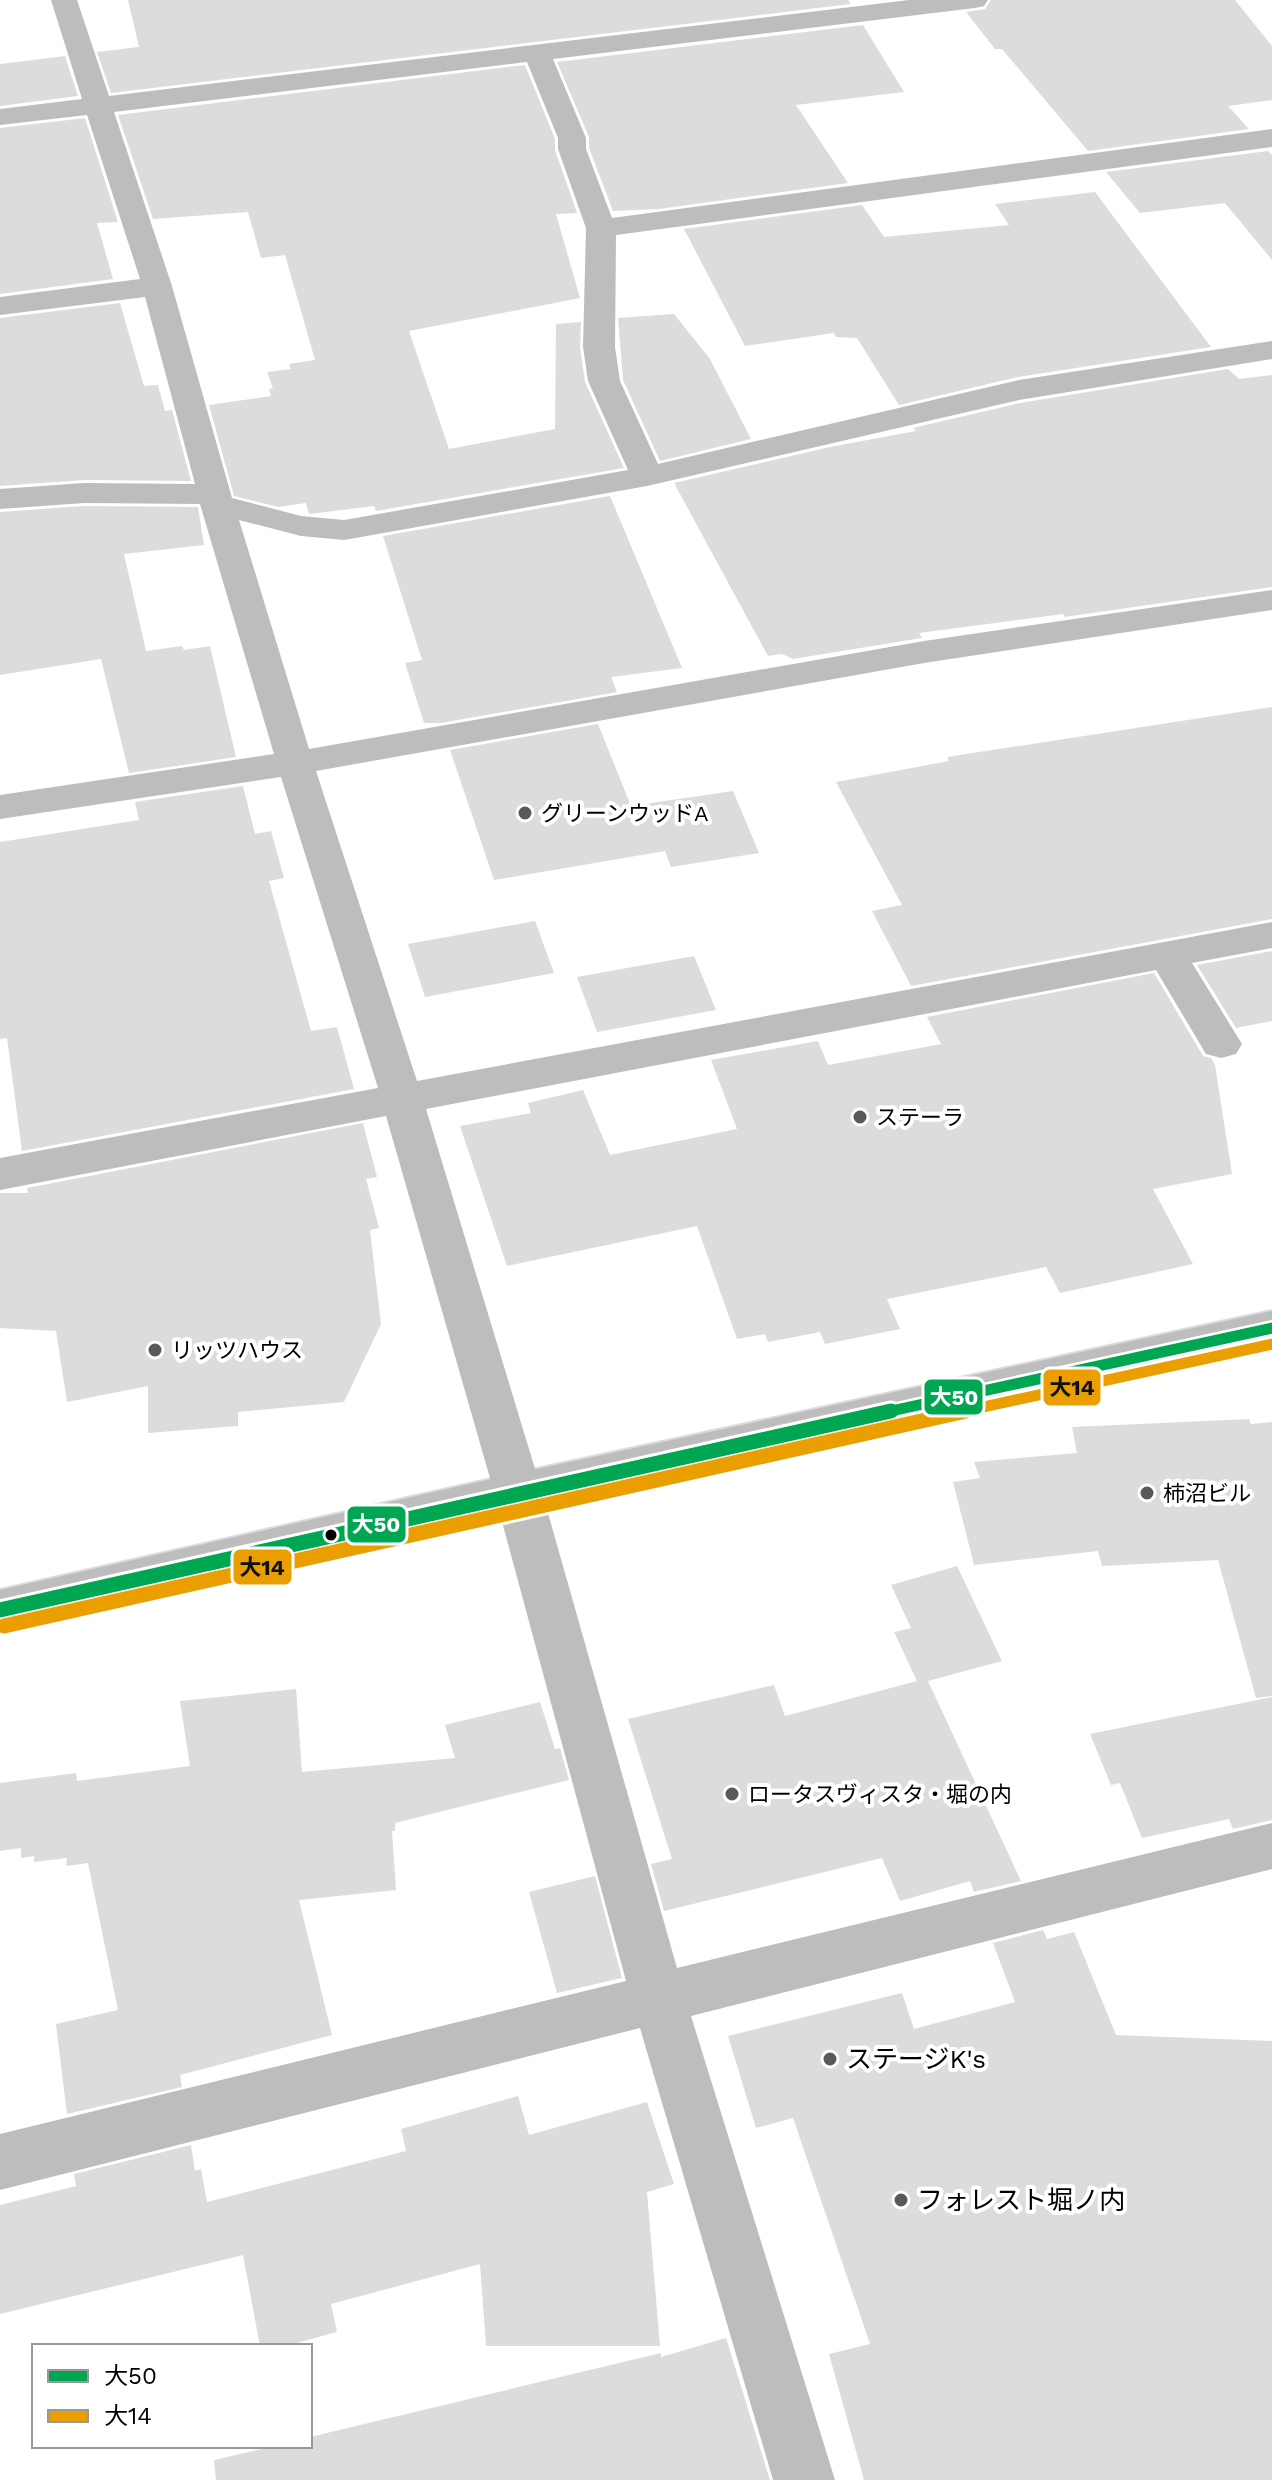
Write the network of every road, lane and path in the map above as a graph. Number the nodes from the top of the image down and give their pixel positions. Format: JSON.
{"nodes":[{"id":1,"x":64,"y":0,"type":"edge"},
{"id":2,"x":975,"y":0,"type":"edge"},
{"id":3,"x":537,"y":54,"type":"junction"},
{"id":4,"x":98,"y":104,"type":"junction"},
{"id":5,"x":0,"y":117,"type":"edge"},
{"id":6,"x":1272,"y":138,"type":"edge"},
{"id":7,"x":601,"y":228,"type":"junction"},
{"id":8,"x":157,"y":286,"type":"junction"},
{"id":9,"x":0,"y":306,"type":"edge"},
{"id":10,"x":1272,"y":350,"type":"edge"},
{"id":11,"x":647,"y":476,"type":"junction"},
{"id":12,"x":0,"y":499,"type":"edge"},
{"id":13,"x":216,"y":499,"type":"junction"},
{"id":14,"x":1272,"y":600,"type":"edge"},
{"id":15,"x":295,"y":763,"type":"junction"},
{"id":16,"x":0,"y":807,"type":"edge"},
{"id":17,"x":1272,"y":935,"type":"edge"},
{"id":18,"x":1167,"y":955,"type":"junction"},
{"id":19,"x":1221,"y":1044,"type":"dead end"},
{"id":20,"x":402,"y":1099,"type":"junction"},
{"id":21,"x":0,"y":1174,"type":"edge"},
{"id":22,"x":1272,"y":1328,"type":"edge"},
{"id":23,"x":518,"y":1492,"type":"junction"},
{"id":24,"x":0,"y":1610,"type":"edge"},
{"id":25,"x":1272,"y":1846,"type":"edge"},
{"id":26,"x":659,"y":2000,"type":"junction"},
{"id":27,"x":0,"y":2162,"type":"edge"},
{"id":28,"x":804,"y":2480,"type":"edge"}],
"edges":[{"from":1,"to":4,"type":"street"},
{"from":2,"to":3,"type":"street"},
{"from":3,"to":4,"type":"street"},
{"from":3,"to":7,"type":"street"},
{"from":4,"to":5,"type":"street"},
{"from":4,"to":8,"type":"street"},
{"from":6,"to":7,"type":"street"},
{"from":7,"to":11,"type":"street"},
{"from":8,"to":9,"type":"street"},
{"from":8,"to":13,"type":"street"},
{"from":10,"to":11,"type":"street"},
{"from":11,"to":13,"type":"street"},
{"from":12,"to":13,"type":"street"},
{"from":13,"to":15,"type":"street"},
{"from":14,"to":15,"type":"street"},
{"from":15,"to":16,"type":"street"},
{"from":15,"to":20,"type":"street"},
{"from":17,"to":18,"type":"street"},
{"from":18,"to":19,"type":"street"},
{"from":18,"to":20,"type":"street"},
{"from":20,"to":21,"type":"street"},
{"from":20,"to":23,"type":"street"},
{"from":22,"to":23,"type":"street"},
{"from":23,"to":24,"type":"street"},
{"from":23,"to":26,"type":"street"},
{"from":25,"to":26,"type":"street"},
{"from":26,"to":27,"type":"street"},
{"from":26,"to":28,"type":"street"}]}
